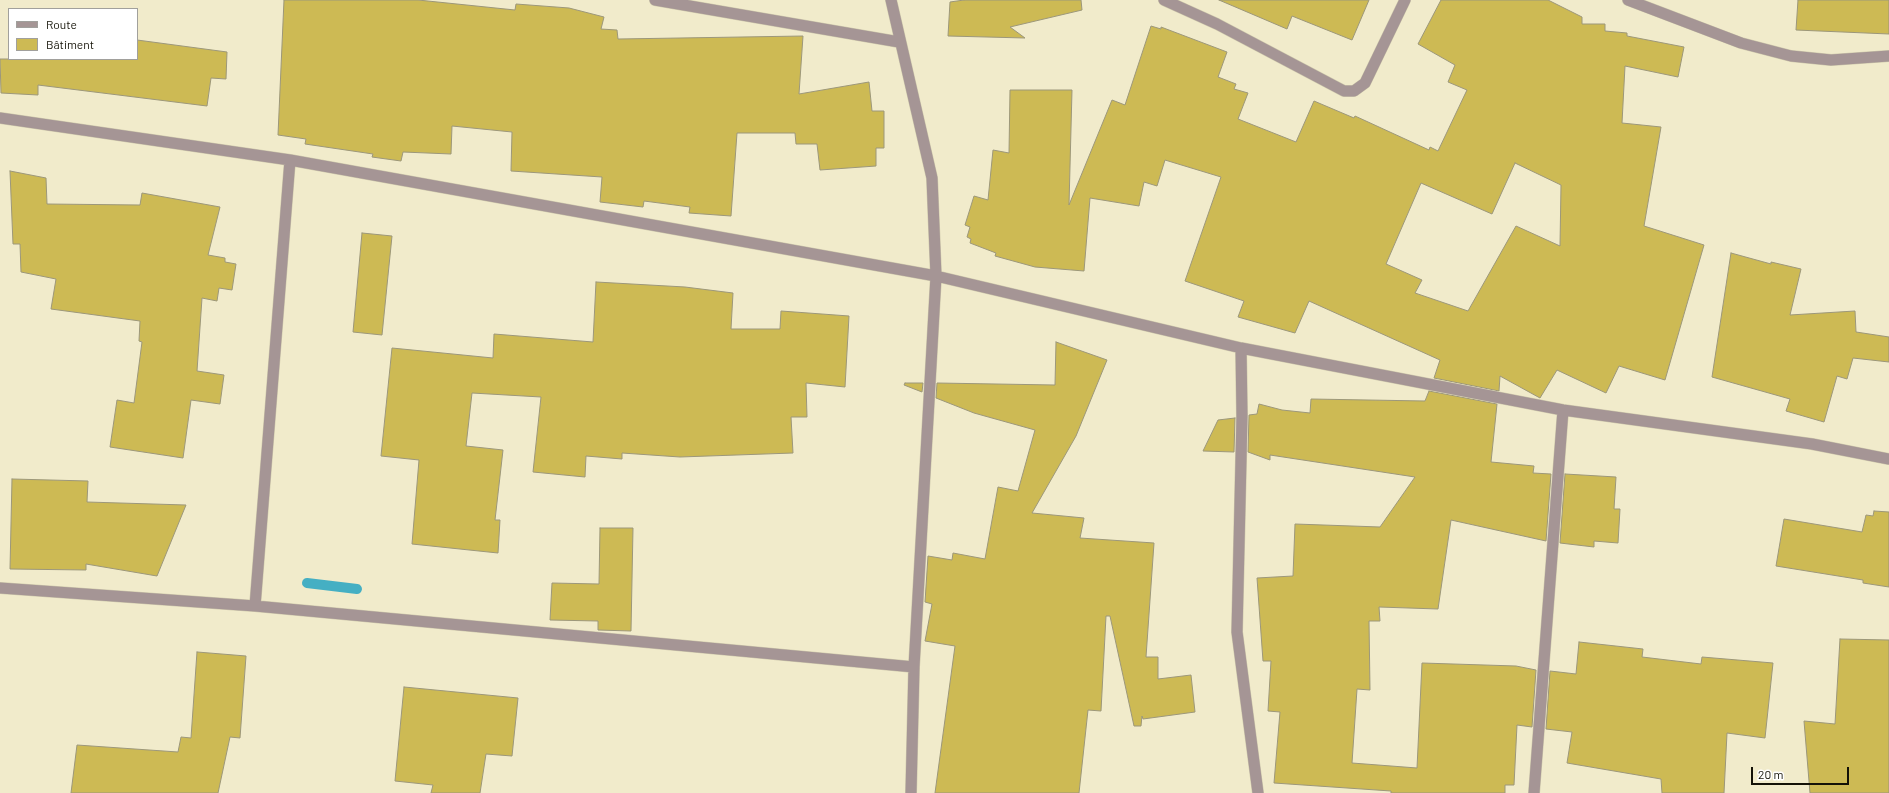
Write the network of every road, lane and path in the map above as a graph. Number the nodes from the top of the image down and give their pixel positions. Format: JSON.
{"nodes":[{"id":1,"x":655,"y":0,"type":"edge"},
{"id":2,"x":890,"y":0,"type":"edge"},
{"id":3,"x":1164,"y":0,"type":"edge"},
{"id":4,"x":1405,"y":0,"type":"edge"},
{"id":5,"x":1628,"y":0,"type":"edge"},
{"id":6,"x":899,"y":42,"type":"junction"},
{"id":7,"x":1889,"y":56,"type":"edge"},
{"id":8,"x":0,"y":118,"type":"edge"},
{"id":9,"x":290,"y":160,"type":"junction"},
{"id":10,"x":936,"y":276,"type":"junction"},
{"id":11,"x":1241,"y":348,"type":"junction"},
{"id":12,"x":1563,"y":410,"type":"junction"},
{"id":13,"x":1889,"y":459,"type":"edge"},
{"id":14,"x":0,"y":588,"type":"edge"},
{"id":15,"x":255,"y":606,"type":"junction"},
{"id":16,"x":914,"y":667,"type":"junction"},
{"id":17,"x":911,"y":793,"type":"edge"},
{"id":18,"x":1258,"y":793,"type":"edge"},
{"id":19,"x":1534,"y":793,"type":"edge"}],
"edges":[{"from":1,"to":6,"type":"street"},
{"from":2,"to":6,"type":"street"},
{"from":3,"to":4,"type":"street"},
{"from":5,"to":7,"type":"street"},
{"from":6,"to":10,"type":"street"},
{"from":8,"to":9,"type":"street"},
{"from":9,"to":10,"type":"street"},
{"from":9,"to":15,"type":"street"},
{"from":10,"to":11,"type":"street"},
{"from":10,"to":16,"type":"street"},
{"from":11,"to":12,"type":"street"},
{"from":11,"to":18,"type":"street"},
{"from":12,"to":13,"type":"street"},
{"from":12,"to":19,"type":"street"},
{"from":14,"to":15,"type":"street"},
{"from":15,"to":16,"type":"street"},
{"from":16,"to":17,"type":"street"}]}
